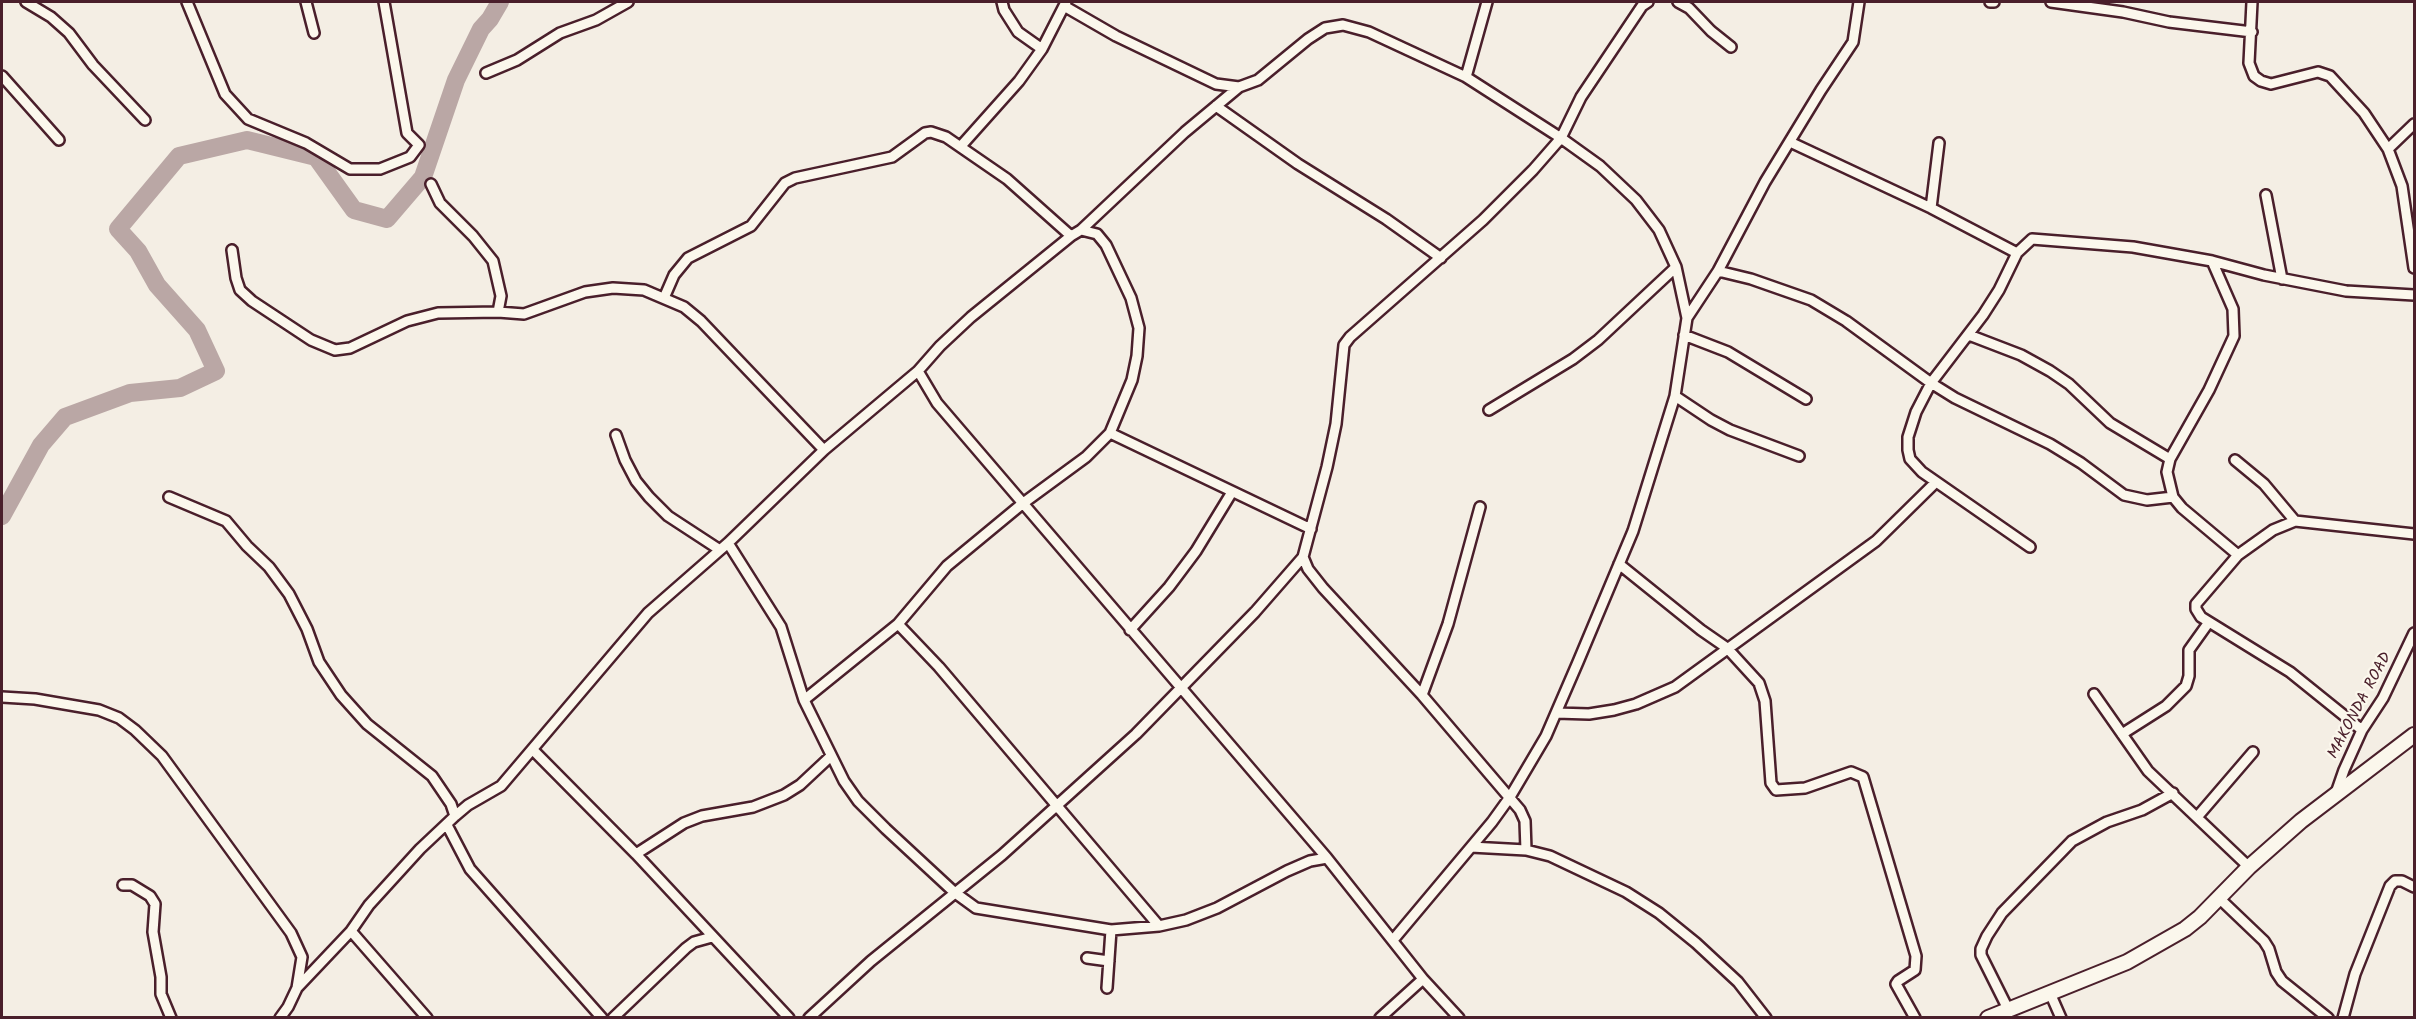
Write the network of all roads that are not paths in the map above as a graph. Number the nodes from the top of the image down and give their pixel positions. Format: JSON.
{"nodes":[{"id":1,"x":26,"y":2,"type":"edge"},
{"id":2,"x":187,"y":2,"type":"edge"},
{"id":3,"x":306,"y":2,"type":"edge"},
{"id":4,"x":384,"y":2,"type":"edge"},
{"id":5,"x":628,"y":2,"type":"edge"},
{"id":6,"x":1002,"y":2,"type":"edge"},
{"id":7,"x":1487,"y":2,"type":"edge"},
{"id":8,"x":1648,"y":2,"type":"edge"},
{"id":9,"x":1678,"y":2,"type":"edge"},
{"id":10,"x":1859,"y":2,"type":"edge"},
{"id":11,"x":2051,"y":2,"type":"edge"},
{"id":12,"x":2106,"y":2,"type":"edge"},
{"id":13,"x":2252,"y":2,"type":"edge"},
{"id":14,"x":1065,"y":4,"type":"edge"},
{"id":15,"x":2123,"y":12,"type":"junction"},
{"id":16,"x":2252,"y":32,"type":"junction"},
{"id":17,"x":314,"y":33,"type":"dead end"},
{"id":18,"x":1731,"y":47,"type":"dead end"},
{"id":19,"x":1042,"y":49,"type":"junction"},
{"id":20,"x":486,"y":73,"type":"dead end"},
{"id":21,"x":2,"y":76,"type":"edge"},
{"id":22,"x":1467,"y":77,"type":"junction"},
{"id":23,"x":1239,"y":87,"type":"junction"},
{"id":24,"x":1216,"y":106,"type":"junction"},
{"id":25,"x":145,"y":120,"type":"dead end"},
{"id":26,"x":2415,"y":124,"type":"edge"},
{"id":27,"x":1561,"y":138,"type":"junction"},
{"id":28,"x":59,"y":140,"type":"dead end"},
{"id":29,"x":1790,"y":142,"type":"junction"},
{"id":30,"x":1939,"y":143,"type":"dead end"},
{"id":31,"x":961,"y":146,"type":"junction"},
{"id":32,"x":2388,"y":148,"type":"junction"},
{"id":33,"x":431,"y":184,"type":"dead end"},
{"id":34,"x":2266,"y":195,"type":"dead end"},
{"id":35,"x":1930,"y":208,"type":"junction"},
{"id":36,"x":1081,"y":230,"type":"junction"},
{"id":37,"x":1071,"y":236,"type":"junction"},
{"id":38,"x":2413,"y":246,"type":"edge"},
{"id":39,"x":232,"y":250,"type":"dead end"},
{"id":40,"x":2017,"y":253,"type":"junction"},
{"id":41,"x":1441,"y":258,"type":"junction"},
{"id":42,"x":2212,"y":261,"type":"junction"},
{"id":43,"x":1676,"y":267,"type":"junction"},
{"id":44,"x":2415,"y":268,"type":"edge"},
{"id":45,"x":1718,"y":271,"type":"junction"},
{"id":46,"x":2282,"y":279,"type":"junction"},
{"id":47,"x":2415,"y":295,"type":"edge"},
{"id":48,"x":664,"y":298,"type":"junction"},
{"id":49,"x":498,"y":312,"type":"junction"},
{"id":50,"x":1687,"y":318,"type":"junction"},
{"id":51,"x":1684,"y":335,"type":"junction"},
{"id":52,"x":1969,"y":335,"type":"junction"},
{"id":53,"x":918,"y":371,"type":"junction"},
{"id":54,"x":1931,"y":383,"type":"junction"},
{"id":55,"x":1674,"y":396,"type":"junction"},
{"id":56,"x":1806,"y":399,"type":"dead end"},
{"id":57,"x":1489,"y":410,"type":"dead end"},
{"id":58,"x":1110,"y":433,"type":"junction"},
{"id":59,"x":616,"y":435,"type":"dead end"},
{"id":60,"x":824,"y":450,"type":"junction"},
{"id":61,"x":1799,"y":456,"type":"dead end"},
{"id":62,"x":2170,"y":459,"type":"junction"},
{"id":63,"x":2235,"y":460,"type":"dead end"},
{"id":64,"x":1936,"y":482,"type":"junction"},
{"id":65,"x":1232,"y":492,"type":"junction"},
{"id":66,"x":169,"y":497,"type":"dead end"},
{"id":67,"x":2173,"y":497,"type":"junction"},
{"id":68,"x":1022,"y":504,"type":"junction"},
{"id":69,"x":1480,"y":507,"type":"dead end"},
{"id":70,"x":2295,"y":521,"type":"junction"},
{"id":71,"x":1311,"y":529,"type":"junction"},
{"id":72,"x":2415,"y":534,"type":"edge"},
{"id":73,"x":728,"y":543,"type":"junction"},
{"id":74,"x":2030,"y":547,"type":"dead end"},
{"id":75,"x":720,"y":550,"type":"junction"},
{"id":76,"x":2238,"y":555,"type":"junction"},
{"id":77,"x":1303,"y":557,"type":"junction"},
{"id":78,"x":1619,"y":564,"type":"junction"},
{"id":79,"x":2210,"y":622,"type":"junction"},
{"id":80,"x":898,"y":624,"type":"junction"},
{"id":81,"x":1130,"y":630,"type":"junction"},
{"id":82,"x":2415,"y":633,"type":"edge"},
{"id":83,"x":1727,"y":648,"type":"junction"},
{"id":84,"x":1180,"y":688,"type":"junction"},
{"id":85,"x":2094,"y":694,"type":"dead end"},
{"id":86,"x":1422,"y":695,"type":"junction"},
{"id":87,"x":2,"y":697,"type":"edge"},
{"id":88,"x":804,"y":700,"type":"junction"},
{"id":89,"x":1556,"y":713,"type":"junction"},
{"id":90,"x":2362,"y":730,"type":"junction"},
{"id":91,"x":2122,"y":734,"type":"junction"},
{"id":92,"x":2415,"y":735,"type":"edge"},
{"id":93,"x":533,"y":750,"type":"junction"},
{"id":94,"x":2253,"y":752,"type":"dead end"},
{"id":95,"x":831,"y":756,"type":"junction"},
{"id":96,"x":2336,"y":793,"type":"junction"},
{"id":97,"x":2173,"y":794,"type":"junction"},
{"id":98,"x":1510,"y":797,"type":"junction"},
{"id":99,"x":1055,"y":806,"type":"junction"},
{"id":100,"x":455,"y":816,"type":"junction"},
{"id":101,"x":2198,"y":816,"type":"junction"},
{"id":102,"x":447,"y":825,"type":"junction"},
{"id":103,"x":1472,"y":847,"type":"junction"},
{"id":104,"x":1526,"y":850,"type":"junction"},
{"id":105,"x":636,"y":854,"type":"junction"},
{"id":106,"x":1327,"y":858,"type":"junction"},
{"id":107,"x":2249,"y":867,"type":"junction"},
{"id":108,"x":123,"y":885,"type":"dead end"},
{"id":109,"x":2415,"y":887,"type":"edge"},
{"id":110,"x":954,"y":892,"type":"junction"},
{"id":111,"x":2220,"y":899,"type":"junction"},
{"id":112,"x":1159,"y":926,"type":"junction"},
{"id":113,"x":1111,"y":930,"type":"junction"},
{"id":114,"x":351,"y":931,"type":"junction"},
{"id":115,"x":712,"y":937,"type":"junction"},
{"id":116,"x":1394,"y":940,"type":"junction"},
{"id":117,"x":1087,"y":958,"type":"dead end"},
{"id":118,"x":1109,"y":961,"type":"junction"},
{"id":119,"x":1423,"y":979,"type":"junction"},
{"id":120,"x":297,"y":988,"type":"junction"},
{"id":121,"x":1107,"y":988,"type":"dead end"},
{"id":122,"x":2049,"y":993,"type":"junction"},
{"id":123,"x":2008,"y":1010,"type":"junction"},
{"id":124,"x":171,"y":1017,"type":"edge"},
{"id":125,"x":280,"y":1017,"type":"edge"},
{"id":126,"x":428,"y":1017,"type":"edge"},
{"id":127,"x":602,"y":1017,"type":"edge"},
{"id":128,"x":613,"y":1017,"type":"edge"},
{"id":129,"x":789,"y":1017,"type":"edge"},
{"id":130,"x":809,"y":1017,"type":"edge"},
{"id":131,"x":1380,"y":1017,"type":"edge"},
{"id":132,"x":1459,"y":1017,"type":"edge"},
{"id":133,"x":1766,"y":1017,"type":"edge"},
{"id":134,"x":1915,"y":1017,"type":"edge"},
{"id":135,"x":1988,"y":1017,"type":"edge"},
{"id":136,"x":2061,"y":1017,"type":"edge"},
{"id":137,"x":2328,"y":1017,"type":"edge"},
{"id":138,"x":2343,"y":1017,"type":"edge"}],
"edges":[{"from":1,"to":25,"type":"street"},
{"from":2,"to":4,"type":"street"},
{"from":3,"to":17,"type":"street"},
{"from":5,"to":20,"type":"street"},
{"from":6,"to":19,"type":"street"},
{"from":7,"to":22,"type":"street"},
{"from":8,"to":27,"type":"street"},
{"from":9,"to":18,"type":"street"},
{"from":10,"to":29,"type":"street"},
{"from":11,"to":15,"type":"street"},
{"from":12,"to":15,"type":"street"},
{"from":13,"to":16,"type":"street"},
{"from":14,"to":19,"type":"street"},
{"from":14,"to":23,"type":"street"},
{"from":15,"to":16,"type":"street"},
{"from":16,"to":32,"type":"street"},
{"from":19,"to":31,"type":"street"},
{"from":21,"to":28,"type":"street"},
{"from":22,"to":23,"type":"street"},
{"from":22,"to":27,"type":"street"},
{"from":23,"to":24,"type":"street"},
{"from":24,"to":36,"type":"street"},
{"from":24,"to":41,"type":"street"},
{"from":26,"to":32,"type":"street"},
{"from":27,"to":41,"type":"street"},
{"from":27,"to":43,"type":"street"},
{"from":29,"to":35,"type":"street"},
{"from":29,"to":45,"type":"street"},
{"from":30,"to":35,"type":"street"},
{"from":31,"to":37,"type":"street"},
{"from":31,"to":48,"type":"street"},
{"from":32,"to":38,"type":"street"},
{"from":33,"to":49,"type":"street"},
{"from":34,"to":46,"type":"street"},
{"from":35,"to":40,"type":"street"},
{"from":36,"to":37,"type":"street"},
{"from":36,"to":58,"type":"street"},
{"from":37,"to":53,"type":"street"},
{"from":38,"to":44,"type":"street"},
{"from":39,"to":49,"type":"street"},
{"from":40,"to":42,"type":"street"},
{"from":40,"to":52,"type":"street"},
{"from":41,"to":71,"type":"street"},
{"from":42,"to":46,"type":"street"},
{"from":42,"to":62,"type":"street"},
{"from":43,"to":50,"type":"street"},
{"from":43,"to":57,"type":"street"},
{"from":45,"to":50,"type":"street"},
{"from":45,"to":54,"type":"street"},
{"from":46,"to":47,"type":"street"},
{"from":48,"to":49,"type":"street"},
{"from":48,"to":60,"type":"street"},
{"from":50,"to":51,"type":"street"},
{"from":51,"to":55,"type":"street"},
{"from":51,"to":56,"type":"street"},
{"from":52,"to":54,"type":"street"},
{"from":52,"to":62,"type":"street"},
{"from":53,"to":60,"type":"street"},
{"from":53,"to":68,"type":"street"},
{"from":54,"to":64,"type":"street"},
{"from":54,"to":67,"type":"street"},
{"from":55,"to":61,"type":"street"},
{"from":55,"to":78,"type":"street"},
{"from":58,"to":65,"type":"street"},
{"from":58,"to":68,"type":"street"},
{"from":59,"to":75,"type":"street"},
{"from":60,"to":73,"type":"street"},
{"from":62,"to":67,"type":"street"},
{"from":63,"to":70,"type":"street"},
{"from":64,"to":74,"type":"street"},
{"from":64,"to":83,"type":"street"},
{"from":65,"to":71,"type":"street"},
{"from":65,"to":81,"type":"street"},
{"from":66,"to":100,"type":"street"},
{"from":67,"to":76,"type":"street"},
{"from":68,"to":80,"type":"street"},
{"from":68,"to":81,"type":"street"},
{"from":69,"to":86,"type":"street"},
{"from":70,"to":72,"type":"street"},
{"from":70,"to":76,"type":"street"},
{"from":71,"to":77,"type":"street"},
{"from":73,"to":75,"type":"street"},
{"from":73,"to":88,"type":"street"},
{"from":75,"to":93,"type":"street"},
{"from":76,"to":79,"type":"street"},
{"from":77,"to":84,"type":"street"},
{"from":77,"to":86,"type":"street"},
{"from":78,"to":83,"type":"street"},
{"from":78,"to":89,"type":"street"},
{"from":79,"to":90,"type":"street"},
{"from":79,"to":91,"type":"street"},
{"from":80,"to":88,"type":"street"},
{"from":80,"to":99,"type":"street"},
{"from":81,"to":84,"type":"street"},
{"from":82,"to":90,"type":"street","name":"MAKONDA ROAD"},
{"from":83,"to":89,"type":"street"},
{"from":83,"to":134,"type":"street"},
{"from":84,"to":99,"type":"street"},
{"from":84,"to":106,"type":"street"},
{"from":85,"to":91,"type":"street"},
{"from":86,"to":98,"type":"street"},
{"from":87,"to":120,"type":"street"},
{"from":88,"to":95,"type":"street"},
{"from":89,"to":98,"type":"street"},
{"from":90,"to":96,"type":"street","name":"MAKONDA ROAD"},
{"from":91,"to":97,"type":"street"},
{"from":92,"to":96,"type":"street"},
{"from":93,"to":100,"type":"street"},
{"from":93,"to":105,"type":"street"},
{"from":94,"to":101,"type":"street"},
{"from":95,"to":105,"type":"street"},
{"from":95,"to":110,"type":"street"},
{"from":96,"to":107,"type":"street"},
{"from":97,"to":101,"type":"street"},
{"from":97,"to":123,"type":"street"},
{"from":98,"to":103,"type":"street"},
{"from":98,"to":104,"type":"street"},
{"from":99,"to":110,"type":"street"},
{"from":99,"to":112,"type":"street"},
{"from":100,"to":102,"type":"street"},
{"from":101,"to":107,"type":"street"},
{"from":102,"to":114,"type":"street"},
{"from":102,"to":127,"type":"street"},
{"from":103,"to":104,"type":"street"},
{"from":103,"to":116,"type":"street"},
{"from":104,"to":133,"type":"street"},
{"from":105,"to":115,"type":"street"},
{"from":106,"to":112,"type":"street"},
{"from":106,"to":116,"type":"street"},
{"from":107,"to":111,"type":"street"},
{"from":108,"to":124,"type":"street"},
{"from":109,"to":138,"type":"street"},
{"from":110,"to":113,"type":"street"},
{"from":110,"to":130,"type":"street"},
{"from":111,"to":122,"type":"street"},
{"from":111,"to":137,"type":"street"},
{"from":112,"to":113,"type":"street"},
{"from":113,"to":118,"type":"street"},
{"from":114,"to":120,"type":"street"},
{"from":114,"to":126,"type":"street"},
{"from":115,"to":128,"type":"street"},
{"from":115,"to":129,"type":"street"},
{"from":116,"to":119,"type":"street"},
{"from":117,"to":118,"type":"street"},
{"from":118,"to":121,"type":"street"},
{"from":119,"to":131,"type":"street"},
{"from":119,"to":132,"type":"street"},
{"from":120,"to":125,"type":"street"},
{"from":122,"to":123,"type":"street"},
{"from":122,"to":136,"type":"street"},
{"from":123,"to":135,"type":"street"}]}
